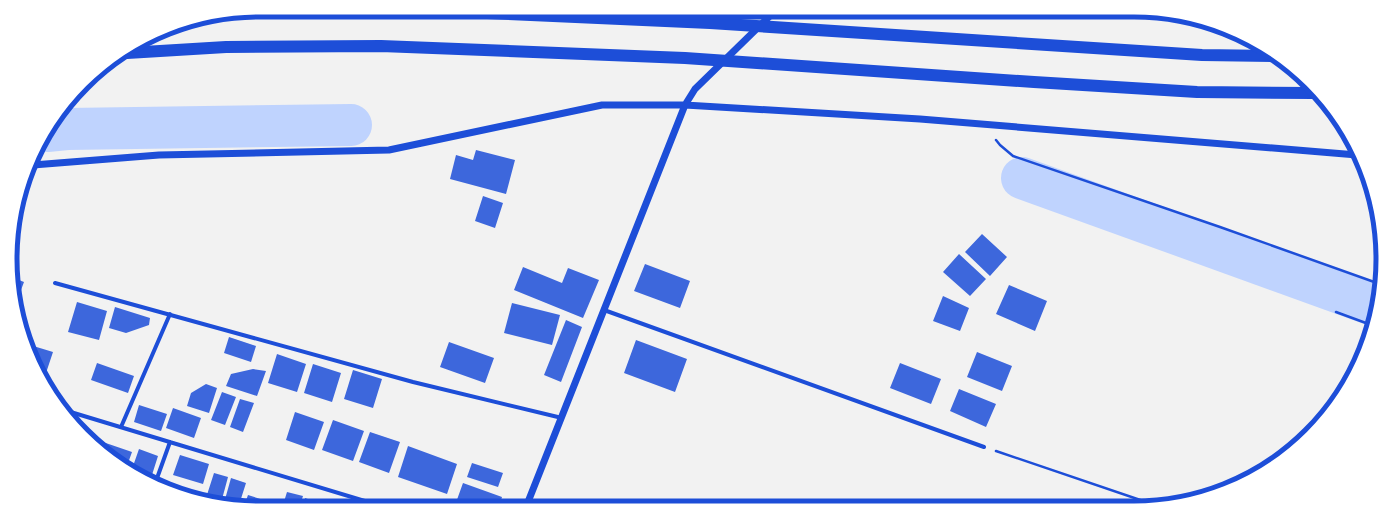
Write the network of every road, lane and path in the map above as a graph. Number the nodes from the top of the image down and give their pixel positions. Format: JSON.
{"nodes":[{"id":1,"x":564,"y":17,"type":"edge"},
{"id":2,"x":769,"y":17,"type":"edge"},
{"id":3,"x":133,"y":53,"type":"edge"},
{"id":4,"x":1265,"y":56,"type":"edge"},
{"id":5,"x":1310,"y":93,"type":"edge"},
{"id":6,"x":685,"y":105,"type":"junction"},
{"id":7,"x":987,"y":124,"type":"junction"},
{"id":8,"x":1352,"y":155,"type":"edge"},
{"id":9,"x":36,"y":164,"type":"edge"},
{"id":10,"x":1375,"y":282,"type":"edge"},
{"id":11,"x":55,"y":283,"type":"dead end"},
{"id":12,"x":604,"y":310,"type":"junction"},
{"id":13,"x":1336,"y":312,"type":"dead end"},
{"id":14,"x":170,"y":314,"type":"junction"},
{"id":15,"x":1367,"y":324,"type":"edge"},
{"id":16,"x":72,"y":412,"type":"edge"},
{"id":17,"x":562,"y":418,"type":"junction"},
{"id":18,"x":121,"y":427,"type":"junction"},
{"id":19,"x":170,"y":442,"type":"junction"},
{"id":20,"x":984,"y":447,"type":"joint"},
{"id":21,"x":157,"y":478,"type":"edge"},
{"id":22,"x":365,"y":501,"type":"edge"},
{"id":23,"x":528,"y":501,"type":"edge"},
{"id":24,"x":1142,"y":501,"type":"edge"}],
"edges":[{"from":1,"to":4,"type":"highway"},
{"from":2,"to":6,"type":"street"},
{"from":3,"to":5,"type":"highway"},
{"from":6,"to":7,"type":"street"},
{"from":6,"to":9,"type":"street"},
{"from":6,"to":12,"type":"street"},
{"from":7,"to":8,"type":"street"},
{"from":7,"to":10,"type":"path"},
{"from":11,"to":14,"type":"street"},
{"from":12,"to":17,"type":"street"},
{"from":12,"to":20,"type":"street"},
{"from":13,"to":15,"type":"path"},
{"from":14,"to":17,"type":"street"},
{"from":14,"to":18,"type":"street"},
{"from":16,"to":18,"type":"street"},
{"from":17,"to":23,"type":"street"},
{"from":18,"to":19,"type":"street"},
{"from":19,"to":21,"type":"street"},
{"from":19,"to":22,"type":"street"},
{"from":20,"to":24,"type":"path"}]}
